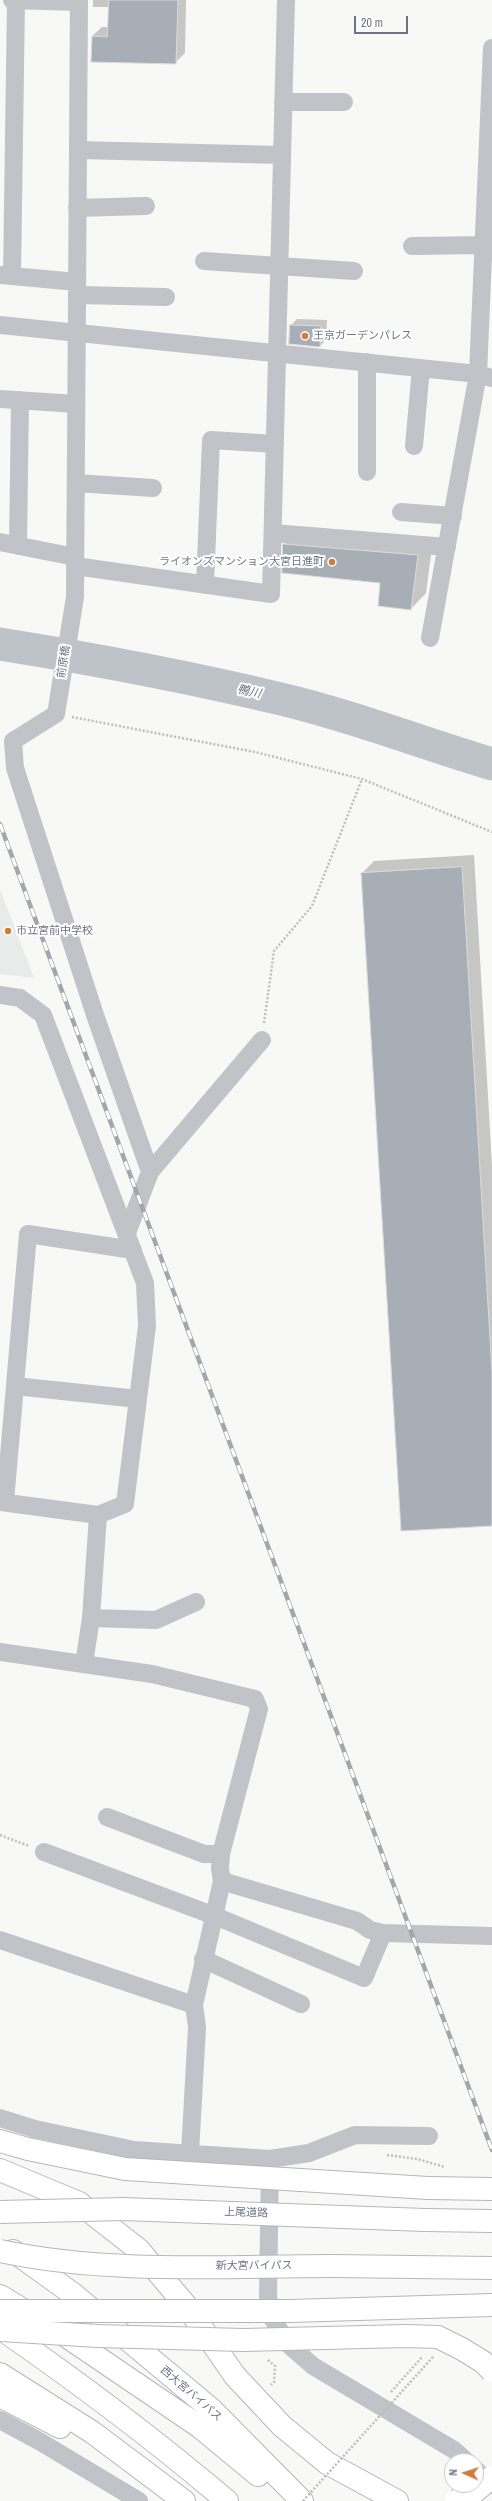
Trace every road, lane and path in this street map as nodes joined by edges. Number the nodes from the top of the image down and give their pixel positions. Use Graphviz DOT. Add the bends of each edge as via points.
graph roads {
  1 [pos="12,0"];
  2 [pos="16,0"];
  3 [pos="286,0"];
  4 [pos="79,1"];
  5 [pos="492,48"];
  6 [pos="283,102"];
  7 [pos="344,102"];
  8 [pos="78,150"];
  9 [pos="282,155"];
  10 [pos="146,206"];
  11 [pos="77,208"];
  12 [pos="484,245"];
  13 [pos="412,246"];
  14 [pos="204,261"];
  15 [pos="279,265"];
  16 [pos="354,271"];
  17 [pos="6,275"];
  18 [pos="77,289"];
  19 [pos="166,297"];
  20 [pos="0,325"];
  21 [pos="76,333"];
  22 [pos="277,353"];
  23 [pos="367,362"];
  24 [pos="420,368"];
  25 [pos="485,376"];
  26 [pos="0,399"];
  27 [pos="20,400"];
  28 [pos="76,404"];
  29 [pos="275,444"];
  30 [pos="414,446"];
  31 [pos="367,472"];
  32 [pos="76,483"];
  33 [pos="153,488"];
  34 [pos="401,512"];
  35 [pos="452,516"];
  36 [pos="273,532"];
  37 [pos="0,542"];
  38 [pos="18,546"];
  39 [pos="447,547"];
  40 [pos="75,562"];
  41 [pos="205,585"];
  42 [pos="430,638"];
  43 [pos="57,710"];
  44 [pos="362,779"];
  45 [pos="492,832"];
  46 [pos="0,995"];
  47 [pos="262,1040"];
  48 [pos="150,1172"];
  49 [pos="127,1233"];
  50 [pos="133,1250"];
  51 [pos="15,1386"];
  52 [pos="138,1399"];
  53 [pos="2,1502"];
  54 [pos="98,1515"];
  55 [pos="196,1602"];
  56 [pos="90,1618"];
  57 [pos="0,1652"];
  58 [pos="84,1664"];
  59 [pos="107,1817"];
  60 [pos="0,1835"];
  61 [pos="44,1852"];
  62 [pos="221,1854"];
  63 [pos="222,1881"];
  64 [pos="215,1916"];
  65 [pos="383,1933"];
  66 [pos="492,1936"];
  67 [pos="0,1940"];
  68 [pos="203,1959"];
  69 [pos="301,2004"];
  70 [pos="194,2005"];
  71 [pos="0,2118"];
  72 [pos="429,2136"];
  73 [pos="0,2141"];
  74 [pos="190,2153"];
  75 [pos="382,2154"];
  76 [pos="270,2159"];
  77 [pos="449,2169"];
  78 [pos="0,2170"];
  79 [pos="492,2189"];
  80 [pos="0,2200"];
  81 [pos="122,2209"];
  82 [pos="0,2212"];
  83 [pos="492,2221"];
  84 [pos="0,2242"];
  85 [pos="0,2251"];
  86 [pos="492,2268"];
  87 [pos="0,2296"];
  88 [pos="492,2305"];
  89 [pos="0,2311"];
  90 [pos="0,2329"];
  91 [pos="436,2353"];
  92 [pos="424,2354"];
  93 [pos="492,2371"];
  94 [pos="0,2374"];
  95 [pos="390,2392"];
  96 [pos="0,2396"];
  97 [pos="0,2420"];
  98 [pos="457,2453"];
  99 [pos="492,2477"];
  100 [pos="484,2478"];
  101 [pos="492,2485"];
  102 [pos="176,2495"];
  103 [pos="139,2501"];
  104 [pos="227,2501"];
  105 [pos="290,2501"];
  106 [pos="302,2501"];
  107 [pos="397,2501"];
  108 [pos="456,2501"];
  1 -- 2 [label="street"];
  2 -- 4 [label="street"];
  2 -- 17 [label="street"];
  3 -- 6 [label="street"];
  4 -- 8 [label="street, 前原橋"];
  5 -- 12 [label="street"];
  6 -- 7 [label="street"];
  6 -- 9 [label="street"];
  8 -- 9 [label="street"];
  8 -- 11 [label="street, 前原橋"];
  9 -- 15 [label="street"];
  10 -- 11 [label="street"];
  11 -- 18 [label="street, 前原橋"];
  12 -- 13 [label="street"];
  12 -- 25 [label="street"];
  14 -- 15 [label="street"];
  15 -- 16 [label="street"];
  15 -- 22 [label="street"];
  17 -- 18 [label="street"];
  18 -- 19 [label="street"];
  18 -- 21 [label="street, 前原橋"];
  20 -- 21 [label="street"];
  21 -- 22 [label="street"];
  21 -- 28 [label="street, 前原橋"];
  22 -- 23 [label="street"];
  22 -- 29 [label="street"];
  23 -- 24 [label="street"];
  23 -- 31 [label="street"];
  24 -- 25 [label="street"];
  24 -- 30 [label="street"];
  25 -- 35 [label="street"];
  26 -- 27 [label="street"];
  27 -- 28 [label="street"];
  27 -- 38 [label="street"];
  28 -- 32 [label="street, 前原橋"];
  29 -- 36 [label="street"];
  29 -- 41 [label="street" via="211,440"];
  32 -- 33 [label="street"];
  32 -- 40 [label="street, 前原橋"];
  34 -- 35 [label="street"];
  35 -- 39 [label="street"];
  36 -- 39 [label="street"];
  36 -- 41 [label="street" via="271,594"];
  37 -- 38 [label="street"];
  38 -- 40 [label="street"];
  39 -- 42 [label="street"];
  40 -- 41 [label="street"];
  40 -- 43 [label="street, 前原橋" via="75,597"];
  43 -- 44 [label="path" via="255,752"];
  43 -- 48 [label="street" via="13,741 16,768 95,1015"];
  44 -- 45 [label="path"];
  44 -- 47 [label="path" via="312,906 274,951"];
  46 -- 49 [label="street" via="20,998 43,1015"];
  47 -- 48 [label="street"];
  48 -- 49 [label="street"];
  49 -- 50 [label="street"];
  50 -- 51 [label="street" via="28,1234"];
  50 -- 52 [label="street" via="144,1283 147,1326"];
  51 -- 52 [label="street"];
  51 -- 53 [label="street"];
  52 -- 54 [label="street" via="124,1504"];
  53 -- 54 [label="street"];
  54 -- 56 [label="street"];
  55 -- 56 [label="street" via="156,1620"];
  56 -- 58 [label="street"];
  57 -- 58 [label="street"];
  58 -- 62 [label="street" via="152,1674 255,1698 259,1708"];
  59 -- 62 [label="street" via="204,1854"];
  60 -- 61 [label="path"];
  61 -- 64 [label="street"];
  62 -- 63 [label="street"];
  63 -- 64 [label="street"];
  63 -- 65 [label="street" via="357,1921 370,1930"];
  64 -- 65 [label="street" via="364,1978"];
  64 -- 68 [label="street"];
  65 -- 66 [label="street"];
  67 -- 70 [label="street"];
  68 -- 69 [label="street"];
  68 -- 70 [label="street"];
  70 -- 74 [label="street" via="197,2027"];
  71 -- 74 [label="street" via="34,2129 134,2150"];
  72 -- 76 [label="street" via="355,2136 309,2153"];
  73 -- 79 [label="highway, bridge" via="125,2170 428,2188"];
  74 -- 76 [label="street"];
  75 -- 77 [label="path" via="417,2158"];
  76 -- 98 [label="street" via="268,2297 272,2318 289,2345 313,2366"];
  78 -- 107 [label="highway" via="79,2203 139,2250 188,2308 236,2376 282,2426 327,2463"];
  80 -- 81 [label="highway, bridge" via="85,2200"];
  81 -- 82 [label="highway, 上尾道路, bridge"];
  81 -- 83 [label="highway, 上尾道路, bridge"];
  84 -- 106 [label="highway, 西大宮バイパス" via="73,2294 210,2409"];
  85 -- 86 [label="highway, 新大宮バイパス, bridge" via="120,2266"];
  87 -- 105 [label="highway" via="66,2336 200,2427"];
  88 -- 89 [label="highway, bridge" via="291,2311"];
  90 -- 93 [label="highway, bridge" via="98,2336 243,2340 438,2337 483,2362"];
  90 -- 104 [label="highway" via="63,2372 166,2449"];
  91 -- 106 [label="path, bridge"];
  92 -- 95 [label="path"];
  94 -- 102 [label="highway" via="92,2432"];
  96 -- 102 [label="highway" via="72,2433"];
  97 -- 103 [label="street"];
  99 -- 108 [label="highway, bridge" via="473,2493"];
  100 -- 101 [label="street"];
}
